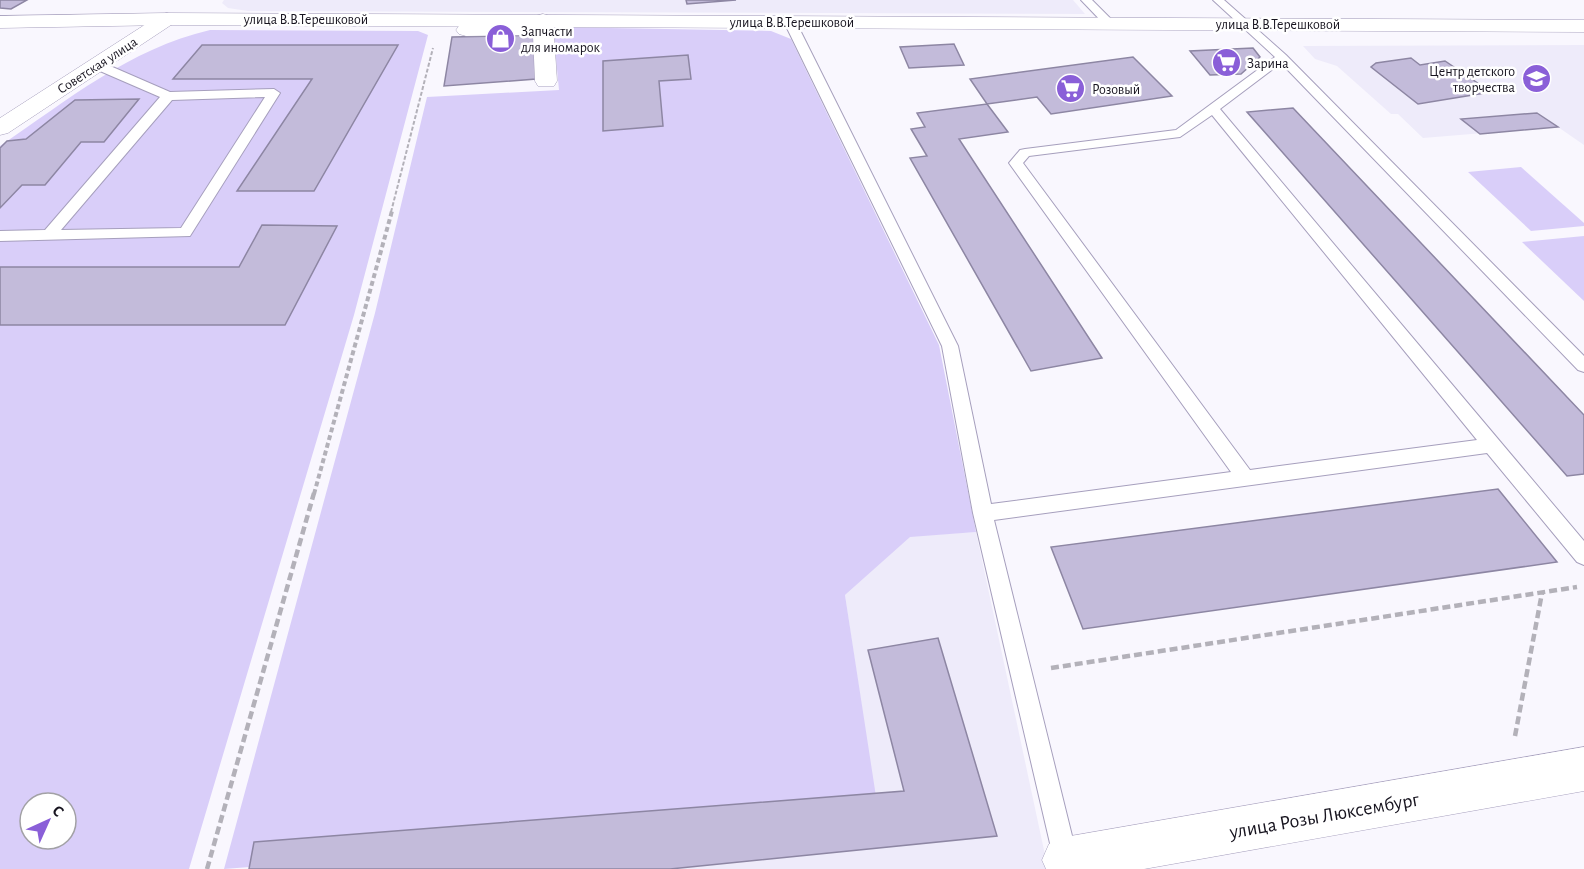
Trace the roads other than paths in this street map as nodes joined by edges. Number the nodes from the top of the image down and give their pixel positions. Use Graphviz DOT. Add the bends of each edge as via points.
graph roads {
  1 [pos="194,0"];
  2 [pos="1086,0"];
  3 [pos="1218,0"];
  4 [pos="167,19"];
  5 [pos="0,22"];
  6 [pos="790,22"];
  7 [pos="1109,23"];
  8 [pos="1246,24"];
  9 [pos="543,25"];
  10 [pos="1584,26"];
  11 [pos="466,30"];
  12 [pos="1282,57"];
  13 [pos="97,65"];
  14 [pos="546,81"];
  15 [pos="168,96"];
  16 [pos="1212,108"];
  17 [pos="0,128"];
  18 [pos="49,235"];
  19 [pos="0,236"];
  20 [pos="1584,366"];
  21 [pos="1492,445"];
  22 [pos="1245,477"];
  23 [pos="983,513"];
  24 [pos="1584,556"];
  25 [pos="1584,770"];
  26 [pos="1065,860"];
  1 -- 4 [label="street, Советская улица"];
  2 -- 7 [label="lane"];
  3 -- 8 [label="lane"];
  4 -- 5 [label="street, улица В.В.Терешковой"];
  4 -- 9 [label="street, улица В.В.Терешковой" via="440,19"];
  4 -- 13 [label="street, Советская улица"];
  6 -- 7 [label="street, улица В.В.Терешковой"];
  6 -- 9 [label="street, улица В.В.Терешковой"];
  6 -- 23 [label="lane" via="950,346"];
  7 -- 8 [label="street, улица В.В.Терешковой"];
  8 -- 10 [label="street, улица В.В.Терешковой"];
  8 -- 12 [label="lane"];
  9 -- 11 [label="street"];
  9 -- 14 [label="street"];
  12 -- 16 [label="lane"];
  12 -- 20 [label="lane"];
  13 -- 15 [label="lane"];
  13 -- 17 [label="street, Советская улица"];
  15 -- 18 [label="lane"];
  15 -- 18 [label="lane" via="274,93 185,233"];
  16 -- 21 [label="lane"];
  16 -- 22 [label="lane" via="1180,133 1025,153 1016,163"];
  18 -- 19 [label="lane"];
  21 -- 22 [label="lane"];
  21 -- 24 [label="lane"];
  22 -- 23 [label="lane"];
  23 -- 26 [label="lane"];
  25 -- 26 [label="street, улица Розы Люксембург"];
}
